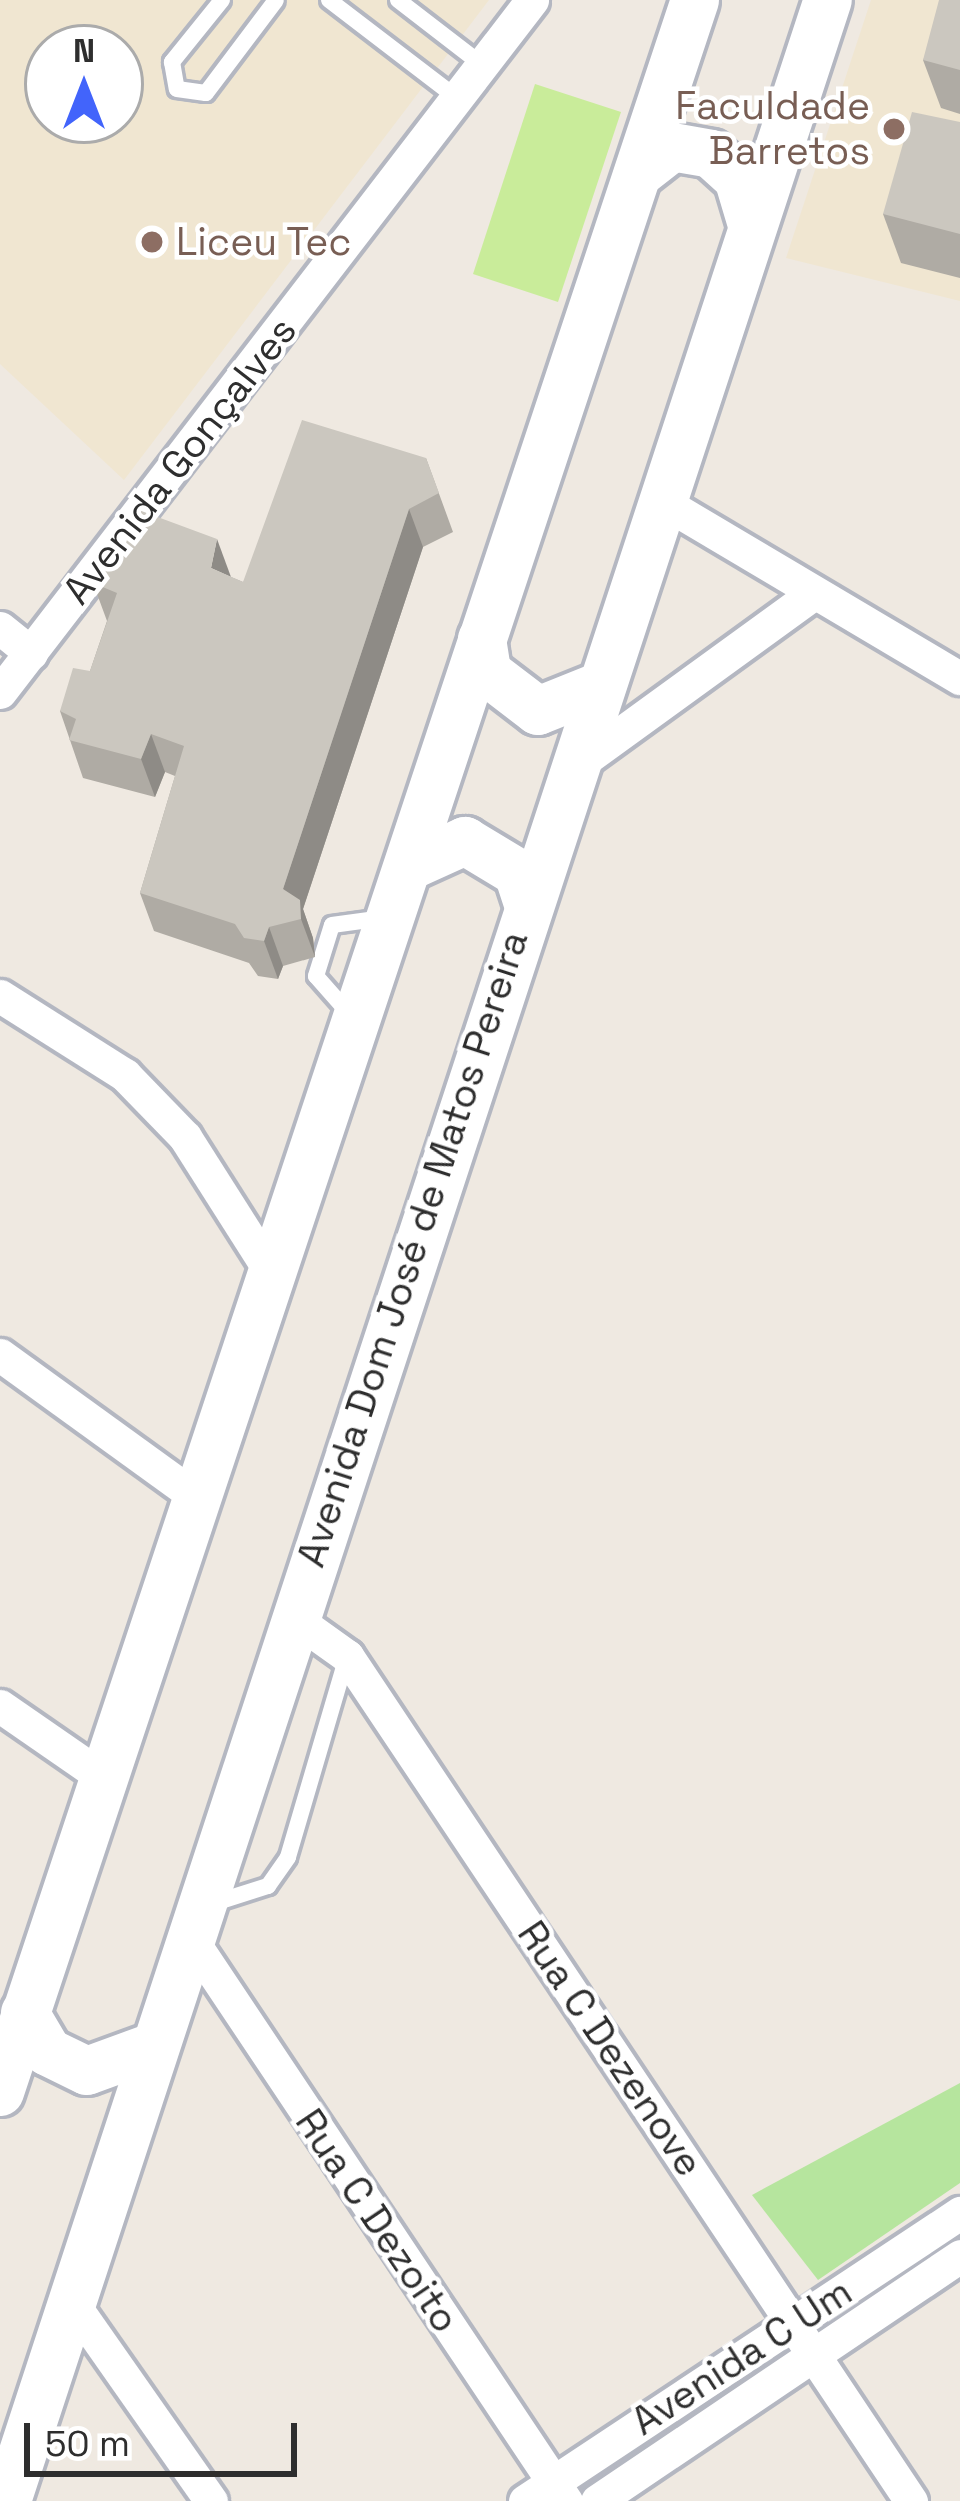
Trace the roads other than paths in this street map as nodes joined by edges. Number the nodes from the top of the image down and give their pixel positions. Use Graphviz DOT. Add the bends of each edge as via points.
graph roads {
  1 [pos="221,0"];
  2 [pos="276,0"];
  3 [pos="329,0"];
  4 [pos="398,0"];
  5 [pos="532,0"];
  6 [pos="695,0"];
  7 [pos="828,0"];
  8 [pos="481,64"];
  9 [pos="457,98"];
  10 [pos="643,170"];
  11 [pos="752,225"];
  12 [pos="658,499"];
  13 [pos="810,596"];
  14 [pos="0,628"];
  15 [pos="482,639"];
  16 [pos="31,653"];
  17 [pos="960,678"];
  18 [pos="598,687"];
  19 [pos="0,692"];
  20 [pos="571,770"];
  21 [pos="407,867"];
  22 [pos="528,904"];
  23 [pos="0,996"];
  24 [pos="274,1277"];
  25 [pos="0,1355"];
  26 [pos="202,1501"];
  27 [pos="291,1616"];
  28 [pos="347,1656"];
  29 [pos="0,1706"];
  30 [pos="101,1776"];
  31 [pos="196,1923"];
  32 [pos="25,2013"];
  33 [pos="150,2048"];
  34 [pos="2,2079"];
  35 [pos="960,2213"];
  36 [pos="960,2256"];
  37 [pos="70,2301"];
  38 [pos="803,2338"];
  39 [pos="560,2492"];
  40 [pos="7,2501"];
  41 [pos="212,2501"];
  42 [pos="525,2501"];
  43 [pos="597,2501"];
  44 [pos="911,2501"];
  1 -- 2 [label="lane" via="172,62 177,89 206,93"];
  3 -- 9 [label="lane"];
  4 -- 8 [label="lane"];
  5 -- 8 [label="street, Avenida Gonçalves"];
  6 -- 10 [label="main road"];
  7 -- 11 [label="main road, Avenida Dom José de Matos Pereira"];
  8 -- 9 [label="street, Avenida Gonçalves"];
  9 -- 16 [label="street, Avenida Gonçalves"];
  10 -- 11 [label="main road" via="672,147 711,154 738,178"];
  10 -- 15 [label="main road"];
  11 -- 12 [label="main road, Avenida Dom José de Matos Pereira"];
  12 -- 13 [label="street"];
  12 -- 18 [label="main road, Avenida Dom José de Matos Pereira"];
  13 -- 17 [label="street"];
  13 -- 20 [label="street"];
  14 -- 16 [label="street"];
  15 -- 18 [label="main road" via="507,698 538,711"];
  15 -- 21 [label="main road"];
  16 -- 19 [label="street, Avenida Gonçalves"];
  18 -- 20 [label="main road, Avenida Dom José de Matos Pereira"];
  20 -- 22 [label="main road, Avenida Dom José de Matos Pereira"];
  21 -- 22 [label="main road" via="464,841 507,862"];
  21 -- 24 [label="main road"];
  22 -- 27 [label="main road, Avenida Dom José de Matos Pereira"];
  23 -- 24 [label="street" via="125,1075 184,1137"];
  24 -- 26 [label="main road"];
  25 -- 26 [label="street"];
  26 -- 30 [label="main road"];
  27 -- 28 [label="street, Rua C Dezenove"];
  27 -- 31 [label="main road, Avenida Dom José de Matos Pereira"];
  28 -- 31 [label="lane" via="288,1856 249,1897"];
  28 -- 38 [label="street, Rua C Dezenove"];
  29 -- 30 [label="street"];
  30 -- 32 [label="main road"];
  31 -- 33 [label="main road, Avenida Dom José de Matos Pereira"];
  31 -- 39 [label="street, Rua C Dezoito"];
  32 -- 33 [label="main road" via="48,2052 86,2071"];
  32 -- 34 [label="main road"];
  33 -- 37 [label="main road, Avenida Dom José de Matos Pereira"];
  35 -- 38 [label="street, Avenida C Um"];
  36 -- 38 [label="street, Avenida C Um"];
  37 -- 40 [label="main road, Avenida Dom José de Matos Pereira"];
  37 -- 41 [label="street"];
  38 -- 39 [label="street, Avenida C Um"];
  38 -- 43 [label="street, Avenida C Um"];
  38 -- 44 [label="street, Rua C Dezenove"];
  39 -- 42 [label="street, Avenida C Um"];
}
